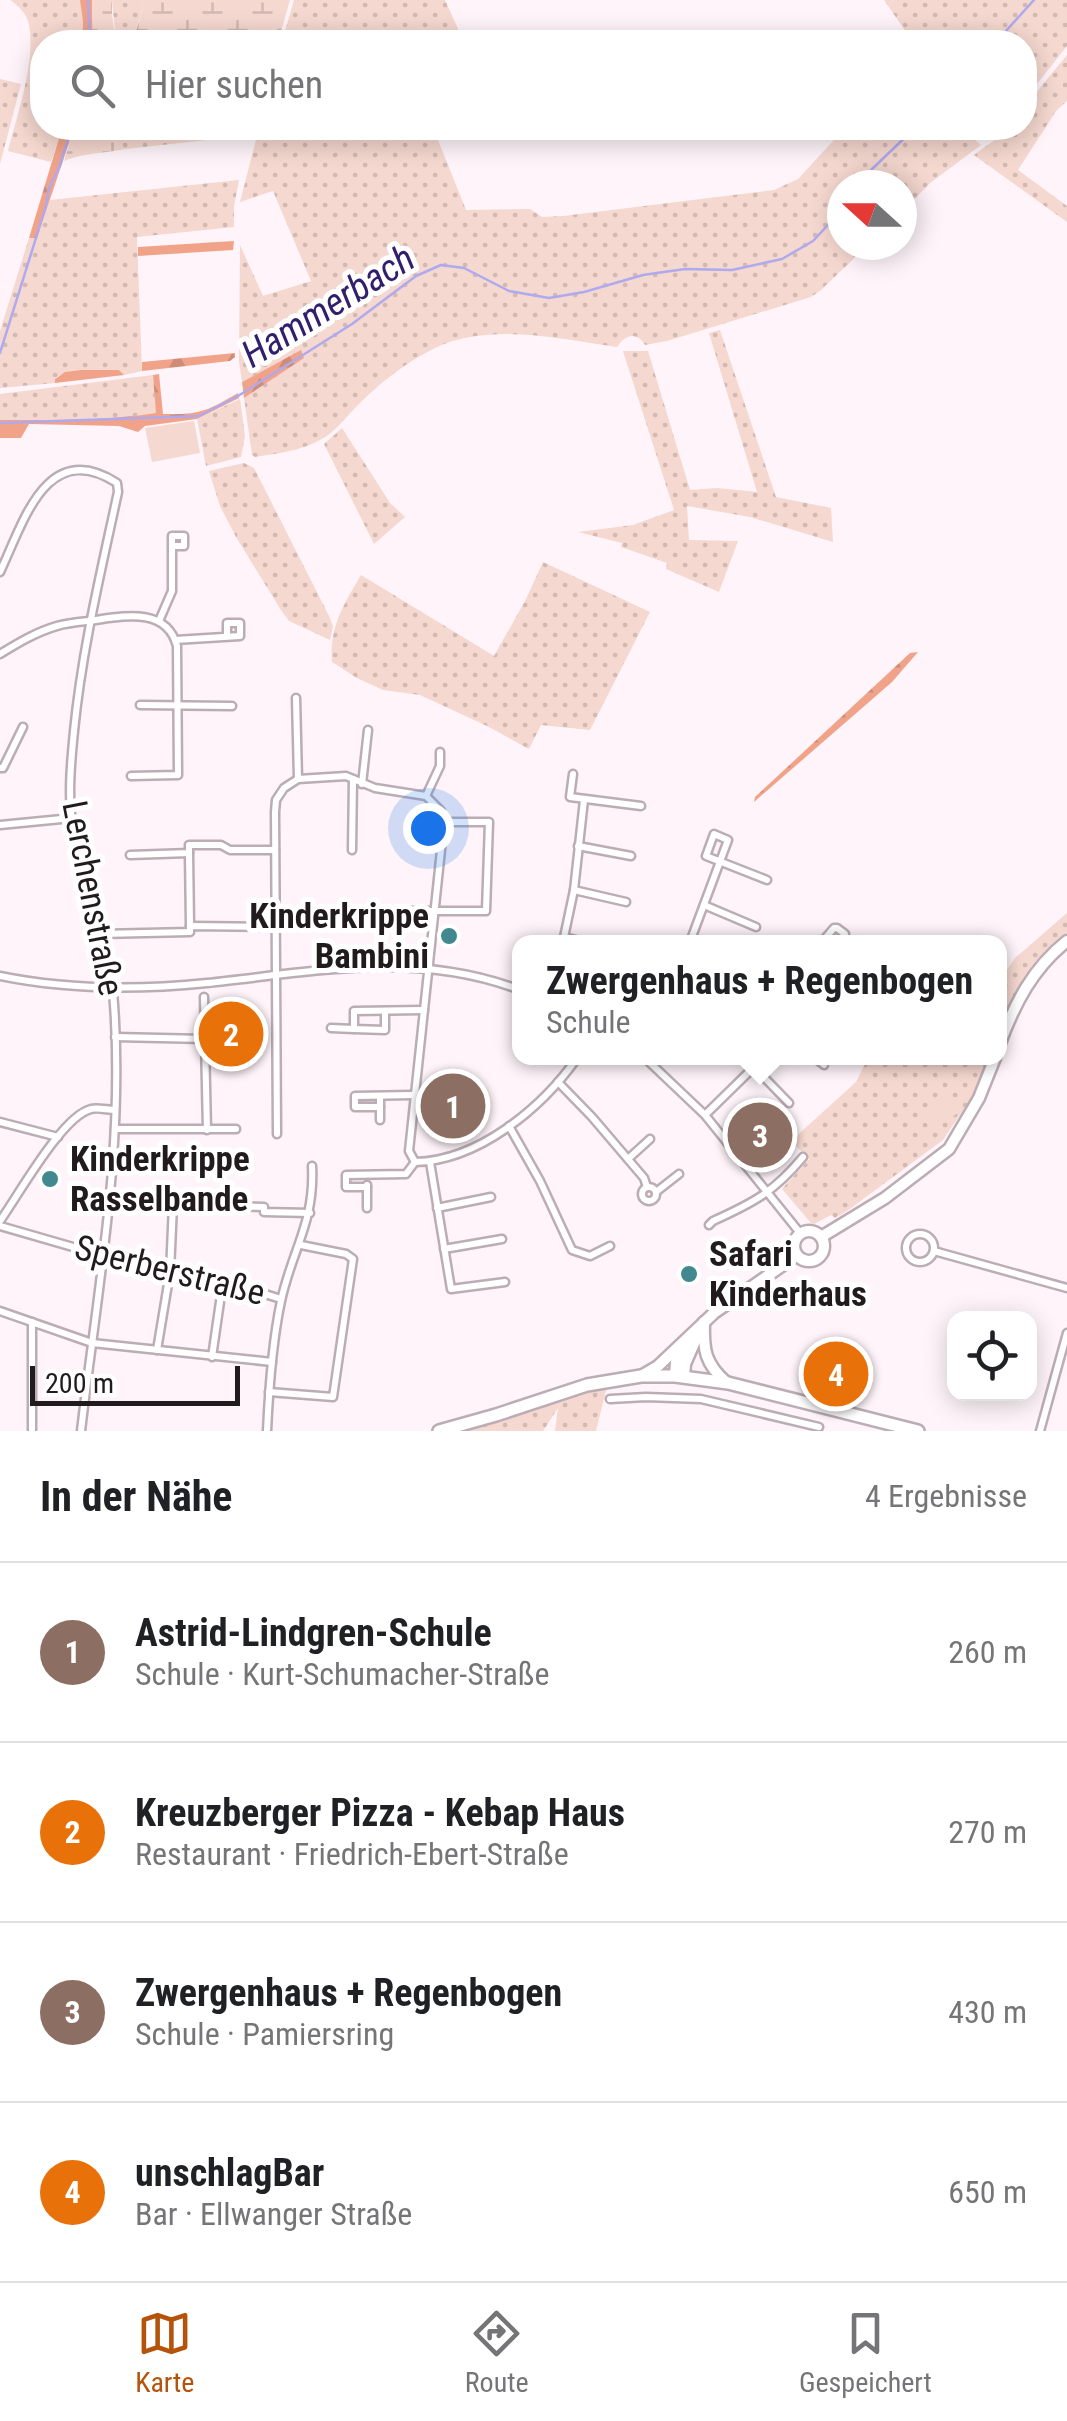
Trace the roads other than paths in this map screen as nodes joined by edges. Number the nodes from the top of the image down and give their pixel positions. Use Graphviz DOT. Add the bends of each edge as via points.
graph roads {
  1 [pos="172,546"];
  2 [pos="0,572"];
  3 [pos="90,621"];
  4 [pos="159,621"];
  5 [pos="227,636"];
  6 [pos="175,640"];
  7 [pos="0,654"];
  8 [pos="296,698"];
  9 [pos="140,705"];
  10 [pos="177,705"];
  11 [pos="232,706"];
  12 [pos="22,726"];
  13 [pos="368,730"];
  14 [pos="440,752"];
  15 [pos="0,768"];
  16 [pos="573,774"];
  17 [pos="131,776"];
  18 [pos="298,778"];
  19 [pos="353,779"];
  20 [pos="362,784"];
  21 [pos="426,796"];
  22 [pos="584,800"];
  23 [pos="640,806"];
  24 [pos="72,818"];
  25 [pos="444,822"];
  26 [pos="0,826"];
  27 [pos="578,846"];
  28 [pos="274,850"];
  29 [pos="352,850"];
  30 [pos="189,854"];
  31 [pos="130,855"];
  32 [pos="632,856"];
  33 [pos="767,880"];
  34 [pos="574,890"];
  35 [pos="626,902"];
  36 [pos="704,905"];
  37 [pos="434,910"];
  38 [pos="276,923"];
  39 [pos="190,926"];
  40 [pos="756,927"];
  41 [pos="100,934"];
  42 [pos="565,935"];
  43 [pos="693,935"];
  44 [pos="1067,941"];
  45 [pos="428,969"];
  46 [pos="276,974"];
  47 [pos="0,976"];
  48 [pos="512,987"];
  49 [pos="113,988"];
  50 [pos="204,997"];
  51 [pos="385,1010"];
  52 [pos="424,1010"];
  53 [pos="1007,1027"];
  54 [pos="331,1028"];
  55 [pos="354,1029"];
  56 [pos="115,1037"];
  57 [pos="205,1039"];
  58 [pos="571,1065"];
  59 [pos="652,1065"];
  60 [pos="992,1065"];
  61 [pos="754,1066"];
  62 [pos="558,1082"];
  63 [pos="414,1095"];
  64 [pos="380,1096"];
  65 [pos="790,1103"];
  66 [pos="380,1107"];
  67 [pos="115,1110"];
  68 [pos="705,1115"];
  69 [pos="380,1120"];
  70 [pos="0,1122"];
  71 [pos="509,1126"];
  72 [pos="115,1129"];
  73 [pos="207,1130"];
  74 [pos="236,1130"];
  75 [pos="277,1134"];
  76 [pos="58,1137"];
  77 [pos="650,1138"];
  78 [pos="803,1157"];
  79 [pos="628,1159"];
  80 [pos="414,1162"];
  81 [pos="430,1162"];
  82 [pos="312,1166"];
  83 [pos="368,1174"];
  84 [pos="679,1174"];
  85 [pos="367,1187"];
  86 [pos="647,1187"];
  87 [pos="656,1192"];
  88 [pos="768,1193"];
  89 [pos="491,1197"];
  90 [pos="367,1208"];
  91 [pos="438,1208"];
  92 [pos="310,1213"];
  93 [pos="0,1223"];
  94 [pos="708,1225"];
  95 [pos="800,1233"];
  96 [pos="822,1237"];
  97 [pos="502,1240"];
  98 [pos="300,1244"];
  99 [pos="610,1246"];
  100 [pos="444,1249"];
  101 [pos="934,1251"];
  102 [pos="104,1256"];
  103 [pos="796,1256"];
  104 [pos="170,1272"];
  105 [pos="223,1281"];
  106 [pos="505,1282"];
  107 [pos="1067,1288"];
  108 [pos="281,1299"];
  109 [pos="0,1312"];
  110 [pos="32,1322"];
  111 [pos="704,1322"];
  112 [pos="1067,1333"];
  113 [pos="690,1334"];
  114 [pos="92,1343"];
  115 [pos="157,1350"];
  116 [pos="212,1356"];
  117 [pos="272,1362"];
  118 [pos="642,1376"];
  119 [pos="679,1376"];
  120 [pos="728,1383"];
  121 [pos="269,1392"];
  122 [pos="610,1399"];
  123 [pos="674,1399"];
  124 [pos="818,1427"];
  125 [pos="32,1431"];
  126 [pos="82,1431"];
  127 [pos="267,1431"];
  128 [pos="439,1431"];
  129 [pos="918,1431"];
  130 [pos="1040,1431"];
  1 -- 4 [label="street" via="172,591"];
  2 -- 3 [label="street, Lerchenstraße" via="47,483 79,470 114,480 118,487"];
  3 -- 4 [label="street"];
  3 -- 7 [label="street" via="55,627"];
  3 -- 24 [label="street, Lerchenstraße" via="71,759"];
  4 -- 6 [label="street"];
  5 -- 6 [label="street"];
  6 -- 10 [label="street"];
  8 -- 18 [label="street"];
  9 -- 10 [label="street"];
  10 -- 11 [label="street"];
  10 -- 17 [label="street" via="178,775"];
  12 -- 15 [label="street"];
  13 -- 20 [label="street"];
  14 -- 21 [label="street"];
  16 -- 22 [label="street" via="570,798"];
  18 -- 19 [label="street"];
  18 -- 28 [label="street" via="276,800"];
  19 -- 20 [label="street"];
  19 -- 29 [label="street"];
  20 -- 21 [label="street"];
  21 -- 25 [label="street" via="442,810"];
  22 -- 23 [label="street"];
  22 -- 27 [label="street"];
  24 -- 26 [label="street"];
  24 -- 41 [label="street, Lerchenstraße"];
  25 -- 37 [label="street"];
  25 -- 37 [label="street" via="490,822 486,910"];
  27 -- 32 [label="street"];
  27 -- 34 [label="street"];
  28 -- 30 [label="street" via="189,845"];
  28 -- 38 [label="street"];
  30 -- 31 [label="street"];
  30 -- 39 [label="street"];
  33 -- 36 [label="street" via="714,858"];
  34 -- 35 [label="street"];
  34 -- 42 [label="street"];
  36 -- 40 [label="street"];
  36 -- 43 [label="street"];
  37 -- 38 [label="street"];
  37 -- 45 [label="street"];
  38 -- 39 [label="street"];
  38 -- 46 [label="street"];
  39 -- 41 [label="street" via="190,932"];
  41 -- 49 [label="street, Lerchenstraße"];
  44 -- 53 [label="main road" via="1024,988"];
  45 -- 46 [label="street"];
  45 -- 48 [label="street"];
  45 -- 52 [label="street"];
  46 -- 49 [label="street"];
  46 -- 75 [label="street"];
  47 -- 49 [label="street"];
  49 -- 56 [label="street, Lerchenstraße"];
  50 -- 57 [label="street"];
  51 -- 52 [label="street"];
  51 -- 55 [label="street" via="354,1010"];
  51 -- 55 [label="street" via="384,1030"];
  52 -- 63 [label="street"];
  54 -- 55 [label="street"];
  56 -- 57 [label="street"];
  56 -- 67 [label="street, Lerchenstraße"];
  57 -- 73 [label="street"];
  58 -- 62 [label="street"];
  59 -- 68 [label="street"];
  60 -- 96 [label="main road" via="948,1150"];
  61 -- 65 [label="street"];
  61 -- 68 [label="street"];
  62 -- 71 [label="street"];
  62 -- 79 [label="street"];
  63 -- 64 [label="street"];
  63 -- 80 [label="street"];
  64 -- 66 [label="street"];
  64 -- 66 [label="street" via="355,1096 355,1107"];
  66 -- 69 [label="street"];
  67 -- 72 [label="street, Lerchenstraße"];
  67 -- 76 [label="street" via="90,1109"];
  68 -- 88 [label="street"];
  70 -- 76 [label="street"];
  71 -- 81 [label="street"];
  71 -- 99 [label="street" via="572,1250 590,1256"];
  72 -- 73 [label="street"];
  72 -- 102 [label="street, Lerchenstraße"];
  73 -- 74 [label="street"];
  76 -- 93 [label="street"];
  77 -- 79 [label="street"];
  78 -- 88 [label="street"];
  79 -- 86 [label="street"];
  80 -- 81 [label="street"];
  80 -- 83 [label="street" via="406,1174"];
  81 -- 91 [label="street"];
  82 -- 92 [label="street"];
  83 -- 85 [label="street"];
  83 -- 85 [label="street" via="346,1175 346,1187"];
  84 -- 87 [label="street"];
  85 -- 90 [label="street"];
  86 -- 87 [label="street"];
  86 -- 87 [label="street" via="645,1200"];
  88 -- 94 [label="street"];
  88 -- 95 [label="street"];
  89 -- 91 [label="street"];
  91 -- 100 [label="street"];
  92 -- 98 [label="street"];
  92 -- 104 [label="street" via="173,1204"];
  93 -- 102 [label="street, Sperberstraße"];
  95 -- 96 [label="main road"];
  95 -- 103 [label="main road"];
  96 -- 103 [label="main road" via="818,1258"];
  97 -- 100 [label="street"];
  98 -- 108 [label="street"];
  98 -- 121 [label="street" via="353,1260 333,1397"];
  100 -- 106 [label="street" via="450,1289"];
  101 -- 101 [label="street" via="924,1234 906,1244 916,1262"];
  101 -- 107 [label="street"];
  102 -- 104 [label="street, Sperberstraße"];
  102 -- 114 [label="street, Lerchenstraße"];
  103 -- 111 [label="main road"];
  104 -- 105 [label="street, Sperberstraße"];
  104 -- 115 [label="street"];
  105 -- 108 [label="street, Sperberstraße"];
  105 -- 116 [label="street"];
  108 -- 117 [label="street"];
  109 -- 110 [label="street"];
  110 -- 114 [label="street"];
  110 -- 125 [label="street"];
  111 -- 113 [label="main road"];
  111 -- 119 [label="main road"];
  111 -- 120 [label="main road" via="707,1358"];
  112 -- 130 [label="street"];
  113 -- 118 [label="main road"];
  113 -- 119 [label="main road" via="676,1362"];
  114 -- 115 [label="street"];
  114 -- 126 [label="street, Lerchenstraße"];
  115 -- 116 [label="street"];
  116 -- 117 [label="street"];
  117 -- 121 [label="street"];
  118 -- 119 [label="main road"];
  118 -- 128 [label="main road" via="588,1385"];
  119 -- 120 [label="main road"];
  119 -- 123 [label="street"];
  120 -- 129 [label="main road"];
  121 -- 127 [label="street"];
  122 -- 123 [label="street"];
  123 -- 124 [label="street" via="701,1399"];
}
